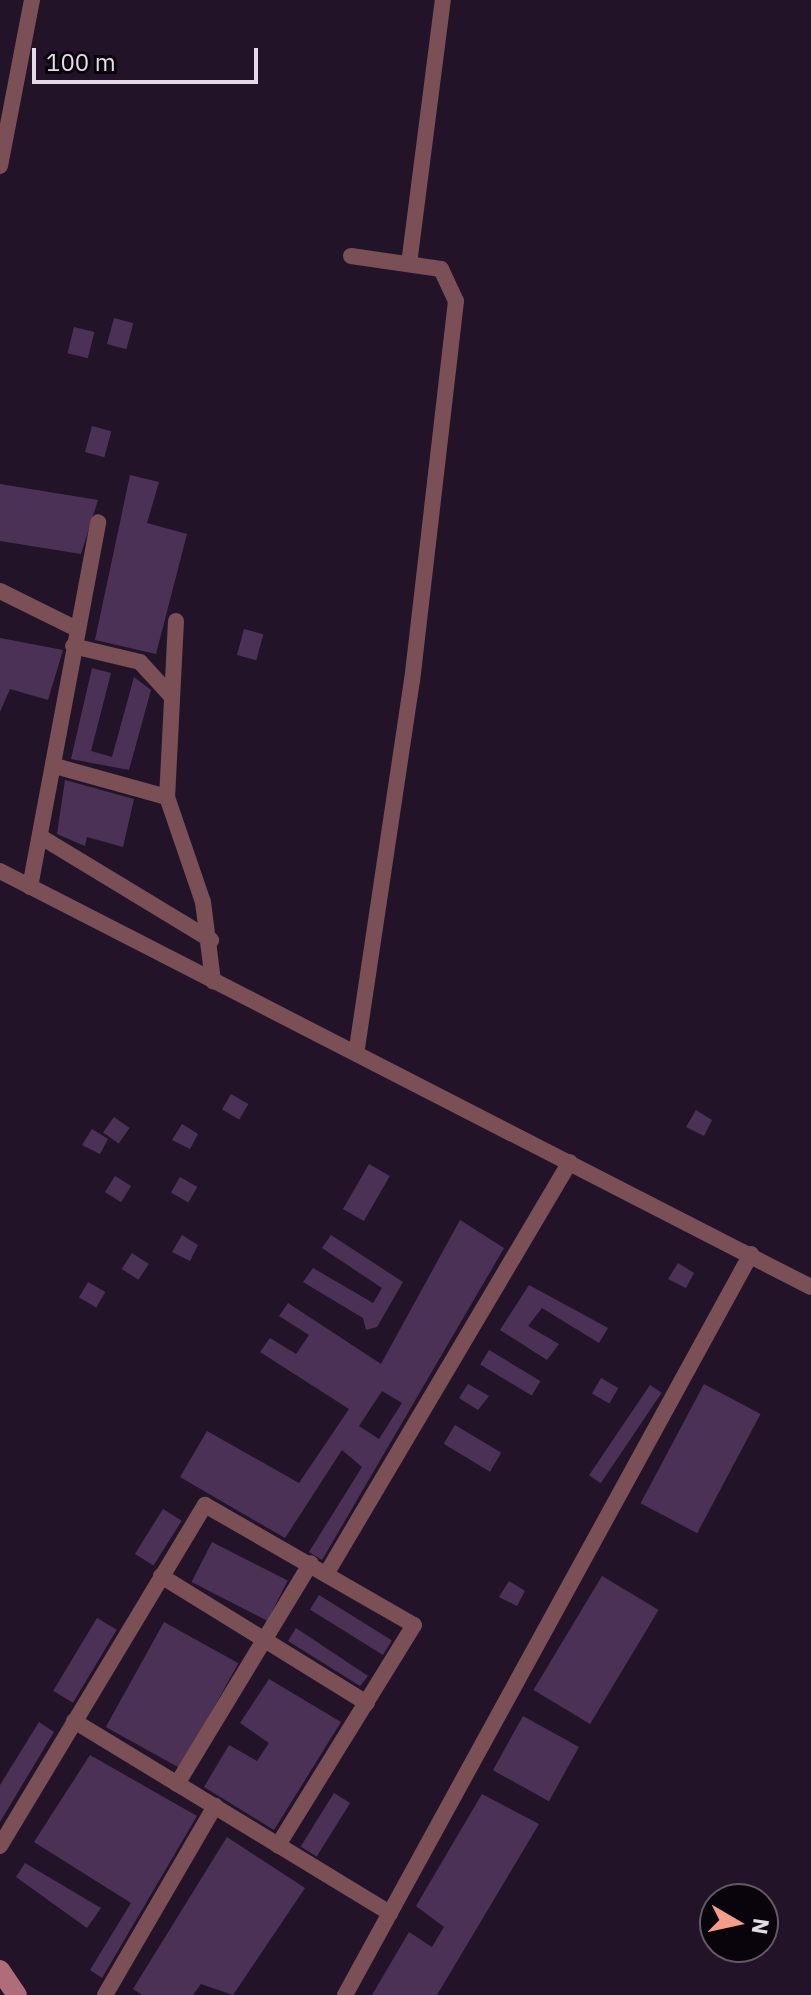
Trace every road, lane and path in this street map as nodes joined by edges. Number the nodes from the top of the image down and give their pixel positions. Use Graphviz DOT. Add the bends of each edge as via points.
graph roads {
  1 [pos="32,0"];
  2 [pos="443,0"];
  3 [pos="0,166"];
  4 [pos="351,256"];
  5 [pos="409,264"];
  6 [pos="98,522"];
  7 [pos="0,591"];
  8 [pos="176,621"];
  9 [pos="77,629"];
  10 [pos="73,646"];
  11 [pos="171,696"];
  12 [pos="55,766"];
  13 [pos="167,797"];
  14 [pos="41,837"];
  15 [pos="0,871"];
  16 [pos="30,887"];
  17 [pos="211,940"];
  18 [pos="213,981"];
  19 [pos="356,1053"];
  20 [pos="570,1162"];
  21 [pos="751,1254"];
  22 [pos="811,1287"];
  23 [pos="311,1563"];
  24 [pos="328,1571"];
  25 [pos="161,1576"];
  26 [pos="264,1640"];
  27 [pos="367,1703"];
  28 [pos="74,1721"];
  29 [pos="177,1784"];
  30 [pos="215,1806"];
  31 [pos="278,1845"];
  32 [pos="0,1846"];
  33 [pos="390,1913"];
  34 [pos="0,1970"];
  35 [pos="17,1995"];
  36 [pos="105,1995"];
  37 [pos="345,1995"];
  1 -- 3 [label="street"];
  2 -- 5 [label="street"];
  4 -- 5 [label="street"];
  5 -- 19 [label="street" via="441,269 456,301 412,680"];
  6 -- 9 [label="street"];
  7 -- 9 [label="street"];
  8 -- 11 [label="street"];
  9 -- 10 [label="street"];
  10 -- 11 [label="street" via="140,662"];
  10 -- 12 [label="street"];
  11 -- 13 [label="street"];
  12 -- 13 [label="street"];
  12 -- 14 [label="street"];
  13 -- 17 [label="street"];
  14 -- 16 [label="street"];
  14 -- 17 [label="street"];
  15 -- 16 [label="street"];
  16 -- 18 [label="street"];
  17 -- 18 [label="street"];
  18 -- 19 [label="street"];
  19 -- 20 [label="street"];
  20 -- 21 [label="street"];
  20 -- 24 [label="street"];
  21 -- 22 [label="street"];
  21 -- 33 [label="street"];
  23 -- 24 [label="street"];
  23 -- 25 [label="street" via="205,1505"];
  23 -- 26 [label="street"];
  24 -- 27 [label="street" via="414,1625"];
  25 -- 26 [label="street"];
  25 -- 28 [label="street"];
  26 -- 27 [label="street"];
  26 -- 29 [label="street"];
  27 -- 31 [label="street"];
  28 -- 29 [label="street"];
  28 -- 32 [label="street"];
  29 -- 30 [label="street"];
  30 -- 31 [label="street"];
  30 -- 36 [label="street"];
  31 -- 33 [label="street"];
  33 -- 37 [label="street"];
  34 -- 35 [label="main road"];
}
